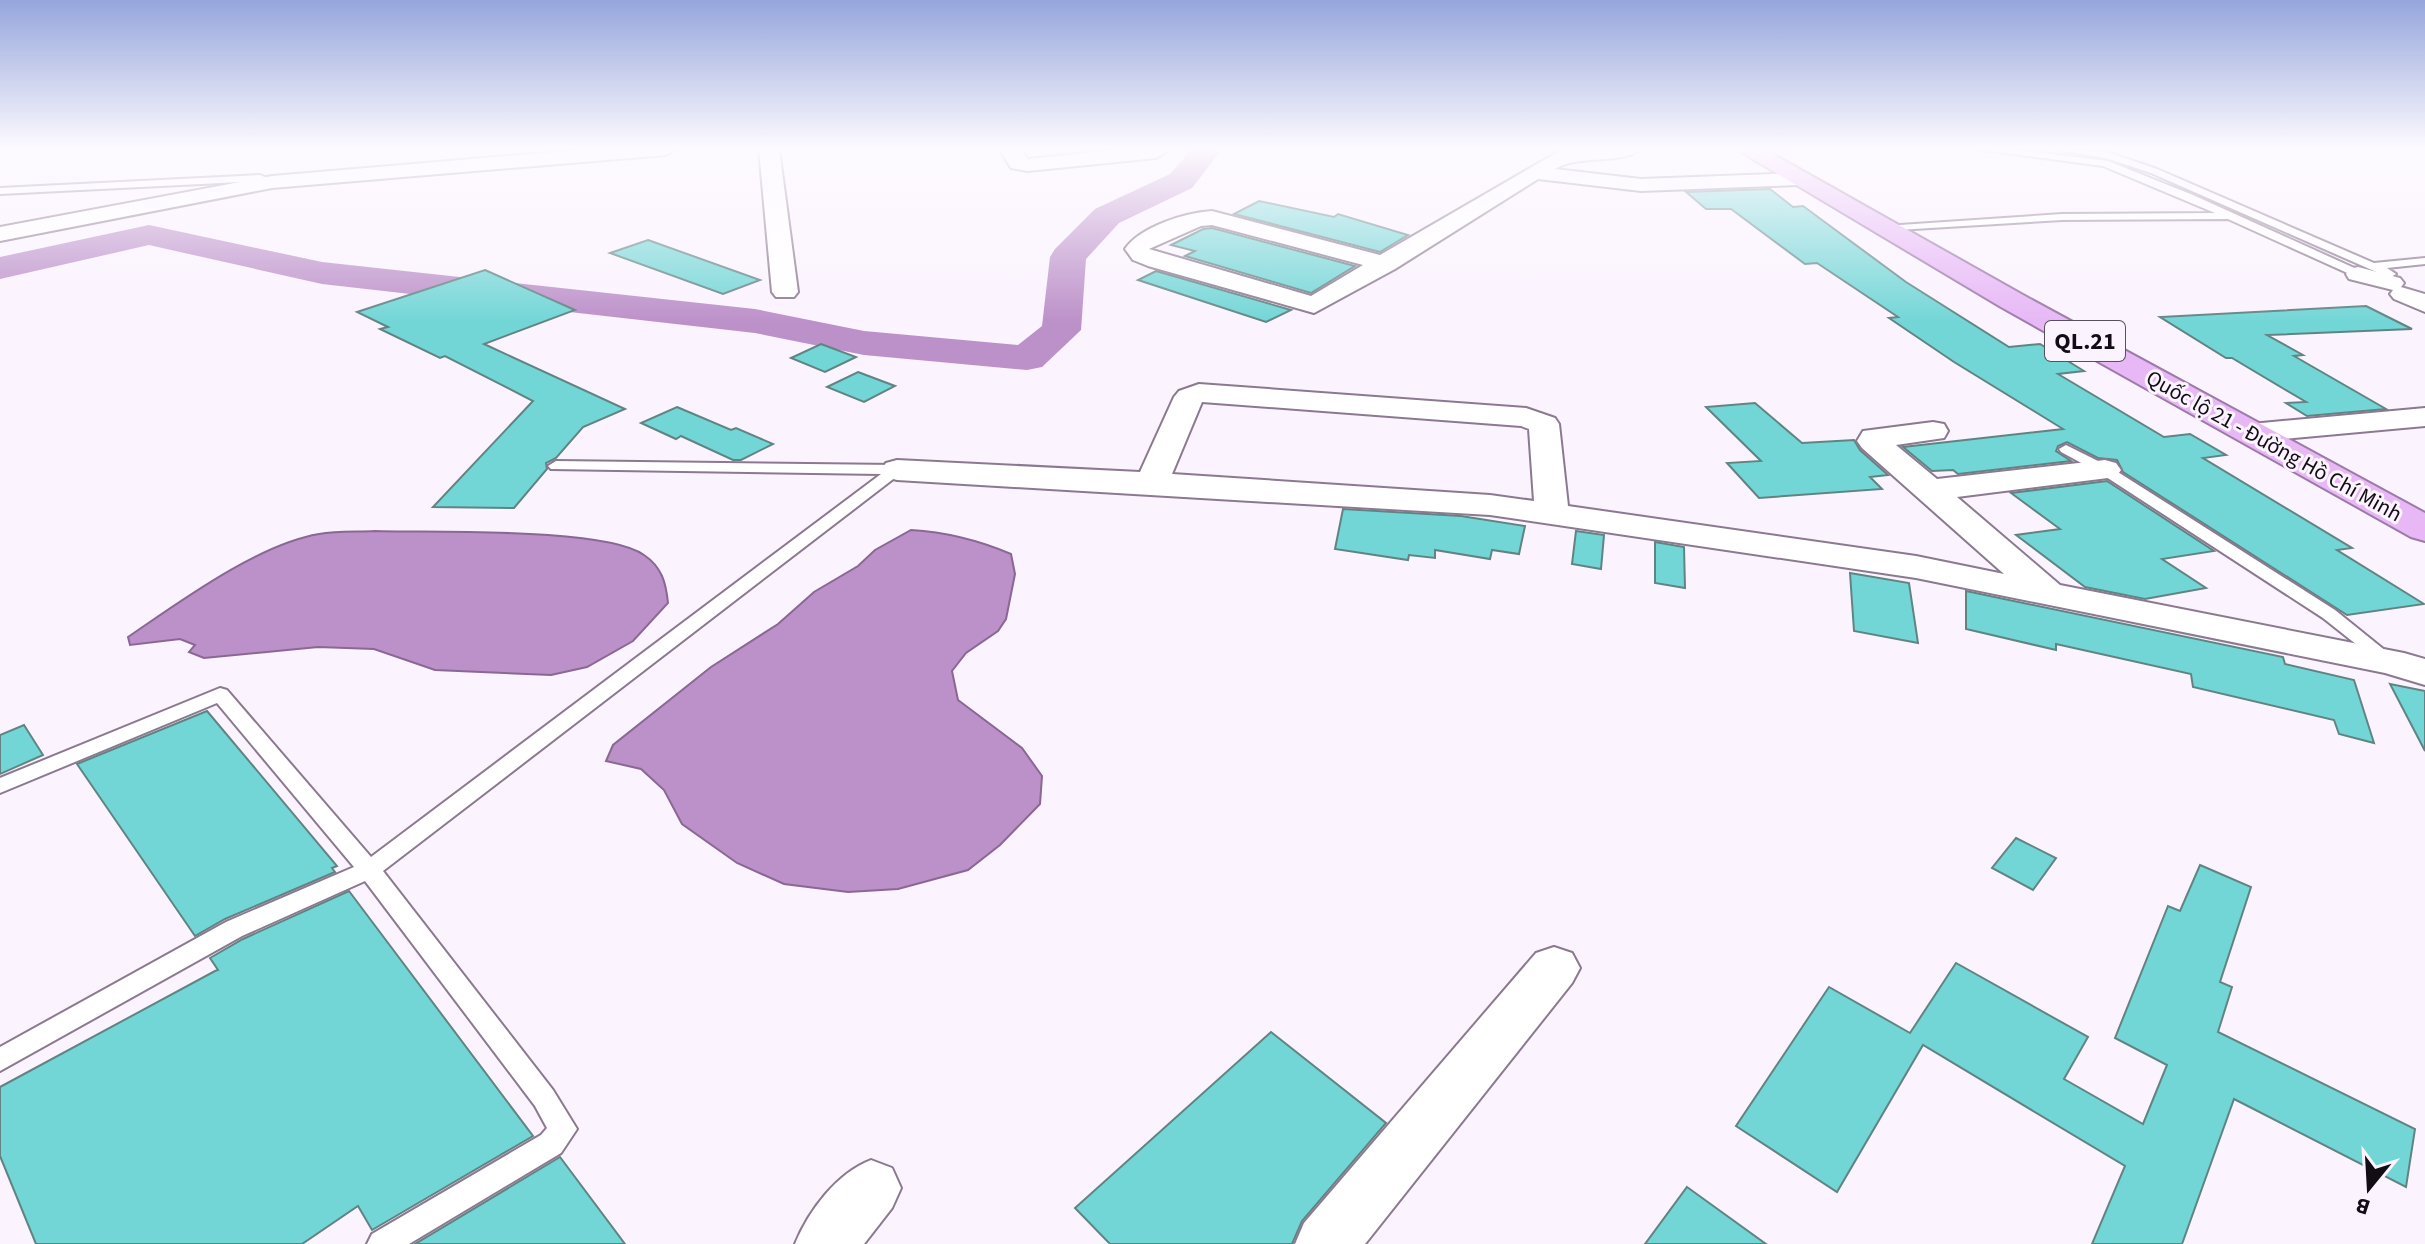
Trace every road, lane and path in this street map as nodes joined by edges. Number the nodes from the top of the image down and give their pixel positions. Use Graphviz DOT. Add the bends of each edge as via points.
graph roads {
  1 [pos="141,207"];
  2 [pos="775,207"];
  3 [pos="1479,207"];
  4 [pos="1847,207"];
  5 [pos="2211,207"];
  6 [pos="2237,207"];
  7 [pos="2230,216"];
  8 [pos="2278,225"];
  9 [pos="2257,227"];
  10 [pos="1885,229"];
  11 [pos="0,234"];
  12 [pos="2425,261"];
  13 [pos="1386,264"];
  14 [pos="2390,284"];
  15 [pos="785,292"];
  16 [pos="2425,417"];
  17 [pos="1933,431"];
  18 [pos="2251,433"];
  19 [pos="2066,449"];
  20 [pos="556,466"];
  21 [pos="897,470"];
  22 [pos="2105,470"];
  23 [pos="1152,483"];
  24 [pos="1930,490"];
  25 [pos="1552,514"];
  26 [pos="2425,529"];
  27 [pos="2047,592"];
  28 [pos="2390,662"];
  29 [pos="2425,672"];
  30 [pos="0,786"];
  31 [pos="369,870"];
  32 [pos="1554,968"];
  33 [pos="0,1060"];
  34 [pos="871,1188"];
  35 [pos="382,1244"];
  36 [pos="826,1244"];
  37 [pos="1326,1244"];
  1 -- 11 [label="street"];
  2 -- 15 [label="street"];
  3 -- 13 [label="street"];
  4 -- 10 [label="highway, Quốc lộ 21 - Đường Hồ Chí Minh / QL.21"];
  5 -- 7 [label="lane"];
  6 -- 8 [label="lane"];
  7 -- 9 [label="lane"];
  7 -- 10 [label="lane" via="2062,217"];
  8 -- 9 [label="lane"];
  8 -- 14 [label="lane"];
  9 -- 14 [label="lane"];
  10 -- 18 [label="highway, Quốc lộ 21 - Đường Hồ Chí Minh / QL.21"];
  12 -- 14 [label="lane"];
  13 -- 13 [label="street" via="1314,305 1157,261 1137,249 1142,242 1197,219 1212,218"];
  16 -- 18 [label="street"];
  17 -- 24 [label="street" via="1873,441"];
  18 -- 26 [label="highway, Quốc lộ 21 - Đường Hồ Chí Minh / QL.21"];
  19 -- 22 [label="lane"];
  20 -- 21 [label="lane"];
  21 -- 23 [label="street"];
  21 -- 31 [label="lane"];
  22 -- 24 [label="street"];
  22 -- 28 [label="lane" via="2329,614"];
  23 -- 25 [label="street" via="1490,505"];
  23 -- 25 [label="street" via="1189,397 1199,393 1526,417 1544,424"];
  24 -- 27 [label="street"];
  25 -- 27 [label="street" via="1916,567"];
  27 -- 28 [label="street"];
  28 -- 29 [label="street"];
  30 -- 31 [label="lane" via="220,694"];
  31 -- 33 [label="lane" via="234,929"];
  31 -- 35 [label="lane" via="563,1129 551,1144"];
  32 -- 37 [label="street"];
  34 -- 36 [label="street"];
}
